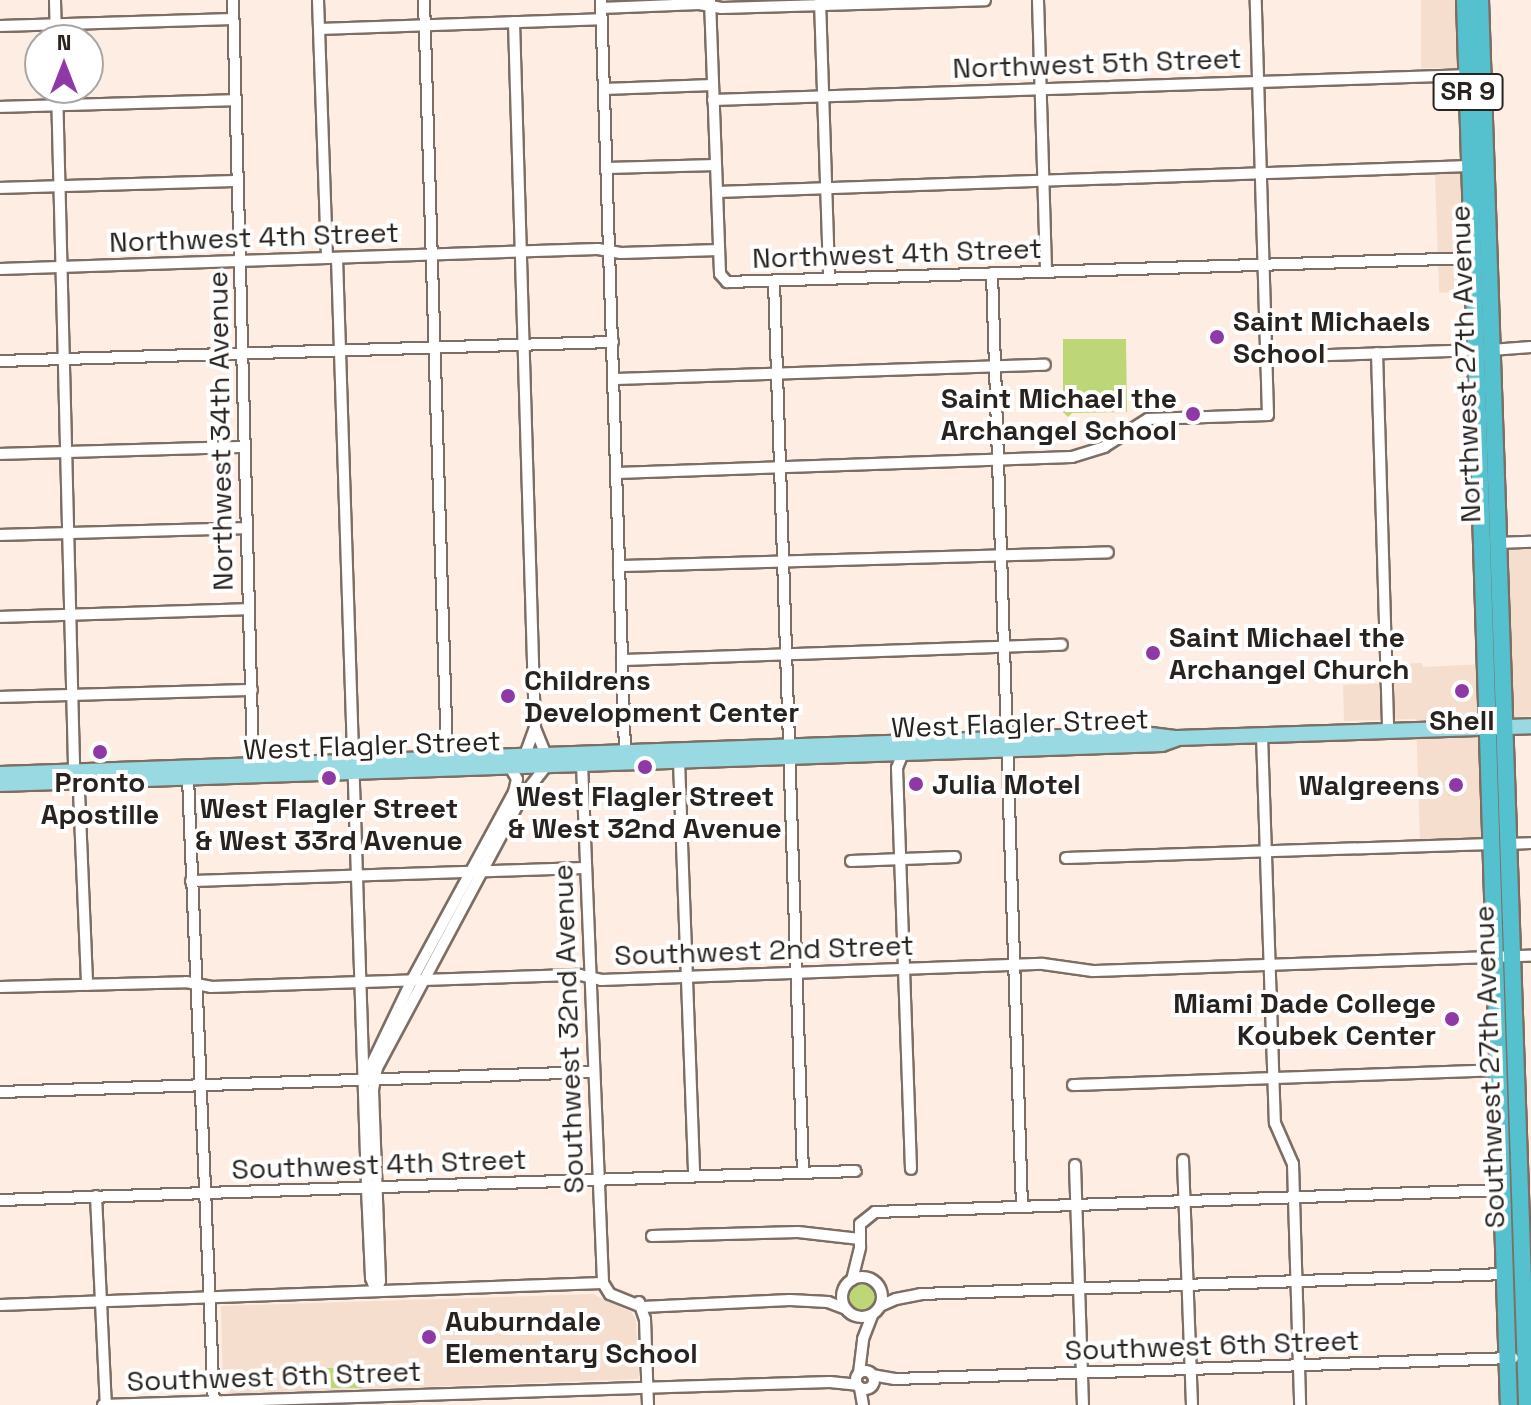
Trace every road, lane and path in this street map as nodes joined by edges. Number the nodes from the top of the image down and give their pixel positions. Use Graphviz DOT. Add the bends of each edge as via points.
graph roads {
  1 [pos="55,0"];
  2 [pos="233,0"];
  3 [pos="318,0"];
  4 [pos="424,0"];
  5 [pos="985,0"];
  6 [pos="1038,0"];
  7 [pos="1256,0"];
  8 [pos="1465,0"];
  9 [pos="1480,0"];
  10 [pos="710,3"];
  11 [pos="820,3"];
  12 [pos="601,9"];
  13 [pos="233,19"];
  14 [pos="514,22"];
  15 [pos="56,24"];
  16 [pos="86,24"];
  17 [pos="425,25"];
  18 [pos="0,26"];
  19 [pos="24,26"];
  20 [pos="319,29"];
  21 [pos="1475,74"];
  22 [pos="1259,81"];
  23 [pos="713,85"];
  24 [pos="604,89"];
  25 [pos="1040,89"];
  26 [pos="823,97"];
  27 [pos="235,100"];
  28 [pos="713,100"];
  29 [pos="57,105"];
  30 [pos="0,107"];
  31 [pos="716,165"];
  32 [pos="1470,166"];
  33 [pos="607,168"];
  34 [pos="1262,173"];
  35 [pos="1043,180"];
  36 [pos="238,181"];
  37 [pos="60,186"];
  38 [pos="0,188"];
  39 [pos="826,188"];
  40 [pos="717,192"];
  41 [pos="719,250"];
  42 [pos="610,251"];
  43 [pos="521,252"];
  44 [pos="432,255"];
  45 [pos="332,258"];
  46 [pos="1480,259"];
  47 [pos="240,261"];
  48 [pos="1265,264"];
  49 [pos="61,267"];
  50 [pos="0,269"];
  51 [pos="1046,271"];
  52 [pos="992,273"];
  53 [pos="829,279"];
  54 [pos="774,281"];
  55 [pos="613,342"];
  56 [pos="524,344"];
  57 [pos="435,347"];
  58 [pos="1531,347"];
  59 [pos="1483,350"];
  60 [pos="341,351"];
  61 [pos="1377,353"];
  62 [pos="242,354"];
  63 [pos="1267,357"];
  64 [pos="64,359"];
  65 [pos="0,361"];
  66 [pos="1045,365"];
  67 [pos="995,366"];
  68 [pos="777,374"];
  69 [pos="614,379"];
  70 [pos="243,447"];
  71 [pos="66,452"];
  72 [pos="0,454"];
  73 [pos="997,460"];
  74 [pos="780,467"];
  75 [pos="617,473"];
  76 [pos="246,528"];
  77 [pos="1480,528"];
  78 [pos="69,533"];
  79 [pos="0,535"];
  80 [pos="1531,542"];
  81 [pos="1496,543"];
  82 [pos="1108,552"];
  83 [pos="1000,553"];
  84 [pos="1481,554"];
  85 [pos="782,561"];
  86 [pos="619,566"];
  87 [pos="248,609"];
  88 [pos="70,614"];
  89 [pos="0,617"];
  90 [pos="1062,645"];
  91 [pos="1003,648"];
  92 [pos="785,655"];
  93 [pos="622,660"];
  94 [pos="252,690"];
  95 [pos="72,696"];
  96 [pos="0,697"];
  97 [pos="1531,726"];
  98 [pos="535,728"];
  99 [pos="1494,728"];
  100 [pos="1388,731"];
  101 [pos="1112,735"];
  102 [pos="1262,735"];
  103 [pos="1177,738"];
  104 [pos="1006,744"];
  105 [pos="1093,746"];
  106 [pos="789,752"];
  107 [pos="569,754"];
  108 [pos="896,754"];
  109 [pos="525,755"];
  110 [pos="629,757"];
  111 [pos="447,758"];
  112 [pos="546,760"];
  113 [pos="679,761"];
  114 [pos="582,764"];
  115 [pos="253,765"];
  116 [pos="353,767"];
  117 [pos="510,767"];
  118 [pos="0,774"];
  119 [pos="76,776"];
  120 [pos="188,778"];
  121 [pos="0,784"];
  122 [pos="1531,843"];
  123 [pos="1498,844"];
  124 [pos="1266,852"];
  125 [pos="955,857"];
  126 [pos="1066,858"];
  127 [pos="900,859"];
  128 [pos="851,861"];
  129 [pos="586,868"];
  130 [pos="476,872"];
  131 [pos="357,876"];
  132 [pos="191,881"];
  133 [pos="1531,956"];
  134 [pos="1503,957"];
  135 [pos="1014,965"];
  136 [pos="1270,965"];
  137 [pos="904,969"];
  138 [pos="796,973"];
  139 [pos="590,978"];
  140 [pos="687,978"];
  141 [pos="417,980"];
  142 [pos="362,982"];
  143 [pos="195,984"];
  144 [pos="87,985"];
  145 [pos="0,987"];
  146 [pos="363,1035"];
  147 [pos="381,1040"];
  148 [pos="1513,1070"];
  149 [pos="593,1072"];
  150 [pos="370,1079"];
  151 [pos="1274,1079"];
  152 [pos="200,1085"];
  153 [pos="1073,1085"];
  154 [pos="0,1092"];
  155 [pos="1183,1160"];
  156 [pos="1075,1165"];
  157 [pos="911,1169"];
  158 [pos="856,1171"];
  159 [pos="803,1173"];
  160 [pos="694,1176"];
  161 [pos="597,1181"];
  162 [pos="372,1188"];
  163 [pos="1517,1189"];
  164 [pos="205,1194"];
  165 [pos="96,1196"];
  166 [pos="1294,1197"];
  167 [pos="0,1200"];
  168 [pos="1184,1201"];
  169 [pos="1075,1205"];
  170 [pos="1022,1207"];
  171 [pos="652,1236"];
  172 [pos="860,1243"];
  173 [pos="1516,1270"];
  174 [pos="1296,1281"];
  175 [pos="876,1283"];
  176 [pos="848,1284"];
  177 [pos="1187,1285"];
  178 [pos="605,1286"];
  179 [pos="1078,1289"];
  180 [pos="376,1291"];
  181 [pos="921,1294"];
  182 [pos="210,1297"];
  183 [pos="790,1300"];
  184 [pos="101,1301"];
  185 [pos="0,1305"];
  186 [pos="642,1307"];
  187 [pos="876,1311"];
  188 [pos="848,1312"];
  189 [pos="864,1345"];
  190 [pos="1521,1358"];
  191 [pos="1299,1365"];
  192 [pos="1190,1370"];
  193 [pos="1081,1374"];
  194 [pos="865,1380"];
  195 [pos="648,1389"];
  196 [pos="381,1401"];
  197 [pos="214,1404"];
  198 [pos="105,1405"];
  199 [pos="648,1405"];
  200 [pos="865,1405"];
  201 [pos="1083,1405"];
  202 [pos="1192,1405"];
  203 [pos="1300,1405"];
  204 [pos="1509,1405"];
  205 [pos="1527,1405"];
  1 -- 15 [label="street"];
  2 -- 13 [label="street, Northwest 34th Avenue"];
  3 -- 20 [label="street"];
  4 -- 17 [label="street"];
  5 -- 11 [label="street"];
  6 -- 25 [label="street"];
  7 -- 22 [label="street"];
  8 -- 21 [label="highway, Northwest 27th Avenue / SR 9"];
  9 -- 21 [label="highway, Northwest 27th Avenue / SR 9"];
  10 -- 11 [label="street"];
  10 -- 12 [label="street"];
  10 -- 23 [label="street"];
  11 -- 26 [label="street"];
  12 -- 14 [label="street"];
  12 -- 24 [label="street"];
  13 -- 16 [label="street"];
  13 -- 27 [label="street, Northwest 34th Avenue"];
  14 -- 17 [label="street"];
  14 -- 43 [label="street"];
  17 -- 20 [label="street"];
  17 -- 44 [label="street"];
  18 -- 19 [label="street"];
  20 -- 45 [label="street"];
  21 -- 22 [label="street, Northwest 5th Street"];
  21 -- 32 [label="highway, Northwest 27th Avenue / SR 9"];
  21 -- 46 [label="highway, Northwest 27th Avenue / SR 9"];
  22 -- 25 [label="street, Northwest 5th Street"];
  22 -- 34 [label="street"];
  23 -- 24 [label="street"];
  23 -- 28 [label="street"];
  24 -- 33 [label="street"];
  25 -- 26 [label="street, Northwest 5th Street"];
  25 -- 35 [label="street"];
  26 -- 28 [label="street, Northwest 5th Street"];
  26 -- 39 [label="street"];
  27 -- 29 [label="street"];
  27 -- 36 [label="street, Northwest 34th Avenue"];
  28 -- 31 [label="street"];
  29 -- 30 [label="street"];
  29 -- 37 [label="street"];
  31 -- 33 [label="street"];
  31 -- 40 [label="street"];
  32 -- 34 [label="street"];
  32 -- 46 [label="highway, Northwest 27th Avenue / SR 9"];
  33 -- 42 [label="street"];
  34 -- 35 [label="street"];
  34 -- 48 [label="street"];
  35 -- 39 [label="street"];
  35 -- 51 [label="street"];
  36 -- 37 [label="street"];
  36 -- 47 [label="street, Northwest 34th Avenue"];
  37 -- 38 [label="street"];
  37 -- 49 [label="street"];
  39 -- 40 [label="street"];
  39 -- 53 [label="street"];
  40 -- 41 [label="street"];
  41 -- 42 [label="street, Northwest 4th Street"];
  41 -- 54 [label="street, Northwest 4th Street" via="720,274 727,282"];
  42 -- 43 [label="street, Northwest 4th Street"];
  42 -- 55 [label="street"];
  43 -- 44 [label="street, Northwest 4th Street"];
  43 -- 56 [label="street"];
  44 -- 45 [label="street, Northwest 4th Street"];
  44 -- 57 [label="street"];
  45 -- 47 [label="street, Northwest 4th Street"];
  45 -- 60 [label="street"];
  46 -- 48 [label="street, Northwest 4th Street"];
  46 -- 59 [label="highway, Northwest 27th Avenue / SR 9"];
  46 -- 59 [label="highway, Northwest 27th Avenue / SR 9" via="1473,292 1480,307"];
  47 -- 49 [label="street, Northwest 4th Street"];
  47 -- 62 [label="street, Northwest 34th Avenue"];
  48 -- 51 [label="street, Northwest 4th Street"];
  48 -- 63 [label="street"];
  49 -- 50 [label="street, Northwest 4th Street"];
  49 -- 64 [label="street"];
  51 -- 52 [label="street, Northwest 4th Street"];
  52 -- 53 [label="street, Northwest 4th Street"];
  52 -- 67 [label="street"];
  53 -- 54 [label="street, Northwest 4th Street"];
  54 -- 68 [label="street"];
  55 -- 56 [label="street"];
  55 -- 69 [label="street"];
  56 -- 57 [label="street"];
  56 -- 98 [label="street"];
  57 -- 60 [label="street"];
  57 -- 111 [label="street"];
  58 -- 59 [label="street"];
  59 -- 61 [label="street"];
  59 -- 77 [label="highway, Northwest 27th Avenue / SR 9"];
  59 -- 81 [label="highway, Northwest 27th Avenue / SR 9" via="1494,413"];
  60 -- 62 [label="street"];
  60 -- 116 [label="street"];
  61 -- 63 [label="street"];
  61 -- 100 [label="street"];
  62 -- 64 [label="street"];
  62 -- 70 [label="street, Northwest 34th Avenue"];
  63 -- 73 [label="street" via="1268,415 1148,419 1104,447 1080,455"];
  64 -- 65 [label="street"];
  64 -- 71 [label="street"];
  66 -- 67 [label="street"];
  67 -- 68 [label="street"];
  67 -- 73 [label="street"];
  68 -- 69 [label="street"];
  68 -- 74 [label="street"];
  69 -- 75 [label="street"];
  70 -- 71 [label="street"];
  70 -- 76 [label="street, Northwest 34th Avenue"];
  71 -- 72 [label="street"];
  71 -- 78 [label="street"];
  73 -- 74 [label="street"];
  73 -- 83 [label="street"];
  74 -- 75 [label="street"];
  74 -- 85 [label="street"];
  75 -- 86 [label="street"];
  76 -- 78 [label="street"];
  76 -- 87 [label="street, Northwest 34th Avenue"];
  77 -- 81 [label="highway"];
  77 -- 84 [label="highway, Northwest 27th Avenue / SR 9"];
  78 -- 79 [label="street"];
  78 -- 88 [label="street"];
  80 -- 81 [label="street"];
  81 -- 84 [label="highway"];
  81 -- 99 [label="highway, Northwest 27th Avenue / SR 9"];
  82 -- 83 [label="street"];
  83 -- 85 [label="street"];
  83 -- 91 [label="street"];
  84 -- 99 [label="highway, Northwest 27th Avenue / SR 9"];
  85 -- 86 [label="street"];
  85 -- 92 [label="street"];
  86 -- 93 [label="street"];
  87 -- 88 [label="street"];
  87 -- 94 [label="street, Northwest 34th Avenue"];
  88 -- 89 [label="street"];
  88 -- 95 [label="street"];
  90 -- 91 [label="street"];
  91 -- 92 [label="street"];
  91 -- 104 [label="street"];
  92 -- 93 [label="street"];
  92 -- 106 [label="street"];
  93 -- 110 [label="street"];
  94 -- 95 [label="street"];
  94 -- 115 [label="street, Northwest 34th Avenue"];
  95 -- 96 [label="street"];
  95 -- 119 [label="street"];
  97 -- 99 [label="main road, West Flagler Street"];
  98 -- 109 [label="street"];
  98 -- 112 [label="street"];
  99 -- 100 [label="main road, West Flagler Street"];
  99 -- 123 [label="highway, Southwest 27th Avenue / SR 9"];
  100 -- 102 [label="main road, West Flagler Street"];
  101 -- 103 [label="main road, West Flagler Street"];
  101 -- 104 [label="main road, West Flagler Street"];
  101 -- 105 [label="main road"];
  102 -- 103 [label="main road, West Flagler Street"];
  102 -- 124 [label="street"];
  103 -- 105 [label="main road, West Flagler Street" via="1162,744"];
  104 -- 105 [label="main road, West Flagler Street"];
  104 -- 106 [label="main road, West Flagler Street"];
  104 -- 108 [label="main road, West Flagler Street"];
  104 -- 135 [label="street"];
  106 -- 108 [label="main road, West Flagler Street"];
  106 -- 110 [label="main road, West Flagler Street"];
  106 -- 113 [label="main road, West Flagler Street"];
  106 -- 138 [label="street"];
  107 -- 110 [label="main road, West Flagler Street"];
  107 -- 112 [label="main road, West Flagler Street"];
  107 -- 114 [label="main road"];
  108 -- 127 [label="street"];
  109 -- 111 [label="main road, West Flagler Street"];
  109 -- 112 [label="main road, West Flagler Street"];
  110 -- 113 [label="main road, West Flagler Street"];
  110 -- 114 [label="main road, West Flagler Street"];
  111 -- 116 [label="main road, West Flagler Street"];
  112 -- 114 [label="main road, West Flagler Street"];
  112 -- 117 [label="main road, West Flagler Street"];
  112 -- 130 [label="street"];
  113 -- 140 [label="street"];
  114 -- 129 [label="street, Southwest 32nd Avenue"];
  115 -- 116 [label="main road, West Flagler Street"];
  115 -- 119 [label="main road, West Flagler Street"];
  116 -- 117 [label="main road, West Flagler Street"];
  116 -- 120 [label="main road, West Flagler Street"];
  116 -- 131 [label="street"];
  117 -- 130 [label="street" via="517,787"];
  118 -- 119 [label="main road, West Flagler Street"];
  119 -- 120 [label="main road, West Flagler Street"];
  119 -- 121 [label="main road, West Flagler Street"];
  119 -- 144 [label="street"];
  120 -- 132 [label="street"];
  122 -- 123 [label="street"];
  123 -- 124 [label="street"];
  123 -- 134 [label="highway, Southwest 27th Avenue / SR 9"];
  124 -- 126 [label="street"];
  124 -- 136 [label="street"];
  125 -- 127 [label="street"];
  127 -- 128 [label="street"];
  127 -- 137 [label="street"];
  129 -- 130 [label="street"];
  129 -- 139 [label="street, Southwest 32nd Avenue"];
  130 -- 131 [label="street"];
  130 -- 141 [label="street"];
  131 -- 132 [label="street"];
  131 -- 142 [label="street"];
  132 -- 143 [label="street"];
  133 -- 134 [label="street, Southwest 2nd Street"];
  134 -- 136 [label="street, Southwest 2nd Street"];
  134 -- 148 [label="highway, Southwest 27th Avenue / SR 9"];
  134 -- 148 [label="highway, Southwest 27th Avenue / SR 9" via="1498,1050"];
  135 -- 136 [label="street, Southwest 2nd Street" via="1093,971"];
  135 -- 137 [label="street, Southwest 2nd Street"];
  135 -- 170 [label="street"];
  136 -- 151 [label="street"];
  137 -- 138 [label="street, Southwest 2nd Street"];
  137 -- 157 [label="street"];
  138 -- 140 [label="street, Southwest 2nd Street"];
  138 -- 159 [label="street"];
  139 -- 140 [label="street, Southwest 2nd Street"];
  139 -- 141 [label="street, Southwest 2nd Street"];
  139 -- 149 [label="street, Southwest 32nd Avenue"];
  140 -- 160 [label="street"];
  141 -- 142 [label="street, Southwest 2nd Street"];
  141 -- 147 [label="street"];
  141 -- 150 [label="street"];
  142 -- 143 [label="street, Southwest 2nd Street"];
  142 -- 146 [label="street"];
  143 -- 144 [label="street, Southwest 2nd Street"];
  143 -- 152 [label="street"];
  144 -- 145 [label="street, Southwest 2nd Street"];
  146 -- 147 [label="street"];
  146 -- 150 [label="street"];
  147 -- 150 [label="street"];
  148 -- 151 [label="street"];
  148 -- 163 [label="highway, Southwest 27th Avenue / SR 9"];
  148 -- 163 [label="highway, Southwest 27th Avenue / SR 9" via="1502,1172 1507,1184"];
  149 -- 150 [label="street"];
  149 -- 161 [label="street, Southwest 32nd Avenue"];
  150 -- 152 [label="street"];
  150 -- 162 [label="street"];
  151 -- 153 [label="street"];
  151 -- 166 [label="street" via="1276,1130 1293,1161"];
  152 -- 154 [label="street"];
  152 -- 164 [label="street"];
  155 -- 168 [label="street"];
  156 -- 169 [label="street"];
  158 -- 159 [label="street, Southwest 4th Street"];
  159 -- 160 [label="street, Southwest 4th Street"];
  160 -- 161 [label="street, Southwest 4th Street"];
  161 -- 162 [label="street, Southwest 4th Street"];
  161 -- 178 [label="street, Southwest 32nd Avenue"];
  162 -- 164 [label="street, Southwest 4th Street"];
  162 -- 180 [label="street" via="380,1281"];
  163 -- 166 [label="street"];
  163 -- 173 [label="highway, Southwest 27th Avenue / SR 9"];
  164 -- 165 [label="street, Southwest 4th Street"];
  164 -- 182 [label="street"];
  165 -- 167 [label="street, Southwest 4th Street"];
  165 -- 184 [label="street"];
  166 -- 168 [label="street"];
  166 -- 174 [label="street"];
  168 -- 169 [label="street"];
  168 -- 177 [label="street"];
  169 -- 170 [label="street"];
  169 -- 179 [label="street"];
  170 -- 172 [label="street" via="875,1212 862,1219"];
  171 -- 172 [label="street" via="798,1232"];
  172 -- 175 [label="street"];
  172 -- 176 [label="street"];
  173 -- 174 [label="street"];
  173 -- 190 [label="highway, Southwest 27th Avenue / SR 9"];
  174 -- 177 [label="street"];
  174 -- 191 [label="street"];
  175 -- 176 [label="street" via="861,1277"];
  175 -- 181 [label="street"];
  175 -- 187 [label="street" via="882,1295"];
  176 -- 183 [label="street"];
  176 -- 188 [label="street"];
  177 -- 179 [label="street"];
  177 -- 192 [label="street"];
  178 -- 180 [label="street"];
  178 -- 186 [label="street" via="610,1294"];
  179 -- 181 [label="street"];
  179 -- 193 [label="street"];
  180 -- 182 [label="street"];
  181 -- 187 [label="street"];
  182 -- 184 [label="street"];
  182 -- 197 [label="street"];
  183 -- 186 [label="street"];
  183 -- 188 [label="street" via="824,1301"];
  184 -- 185 [label="street"];
  184 -- 198 [label="street"];
  186 -- 195 [label="street"];
  187 -- 188 [label="street"];
  187 -- 189 [label="street"];
  188 -- 189 [label="street"];
  189 -- 194 [label="street"];
  190 -- 191 [label="street, Southwest 6th Street"];
  190 -- 204 [label="highway, Southwest 27th Avenue / SR 9"];
  190 -- 205 [label="highway, Southwest 27th Avenue / SR 9"];
  191 -- 192 [label="street, Southwest 6th Street"];
  191 -- 203 [label="street"];
  192 -- 193 [label="street, Southwest 6th Street"];
  192 -- 202 [label="street"];
  193 -- 194 [label="street, Southwest 6th Street"];
  193 -- 201 [label="street"];
  194 -- 195 [label="street, Southwest 6th Street"];
  194 -- 200 [label="street"];
  195 -- 196 [label="street, Southwest 6th Street"];
  195 -- 199 [label="street"];
  196 -- 197 [label="street, Southwest 6th Street"];
  197 -- 198 [label="street, Southwest 6th Street"];
}
